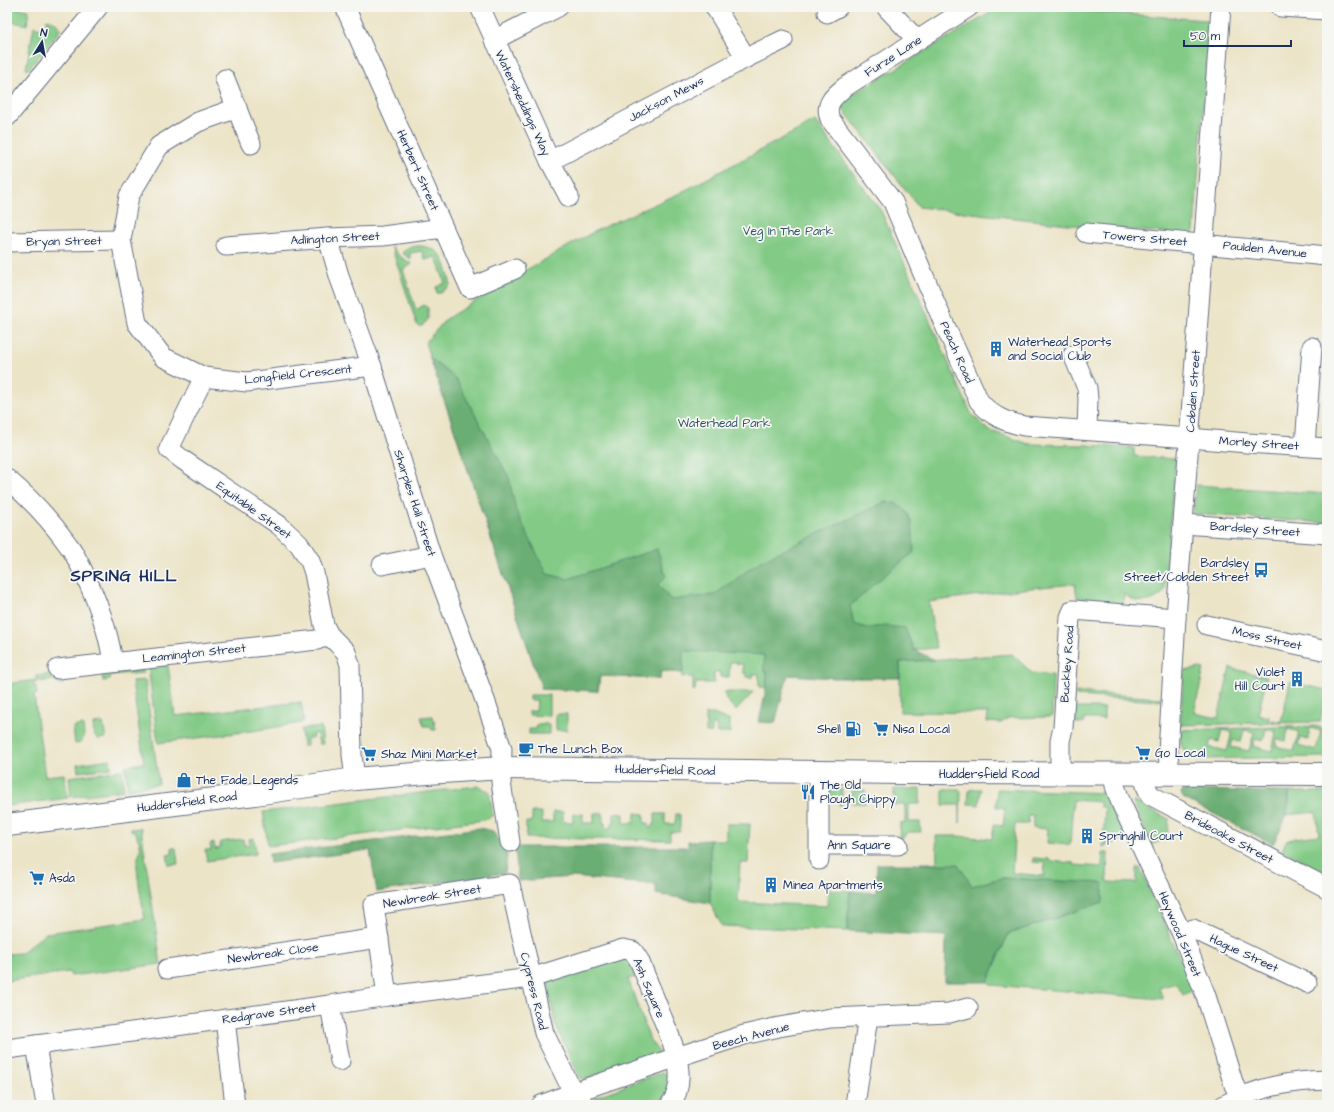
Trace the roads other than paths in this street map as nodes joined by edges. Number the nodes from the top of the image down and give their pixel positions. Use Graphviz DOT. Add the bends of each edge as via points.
graph roads {
  1 [pos="98,7"];
  2 [pos="345,7"];
  3 [pos="480,7"];
  4 [pos="558,7"];
  5 [pos="715,7"];
  6 [pos="886,7"];
  7 [pos="969,7"];
  8 [pos="1221,7"];
  9 [pos="1281,7"];
  10 [pos="1327,10"];
  11 [pos="494,40"];
  12 [pos="783,40"];
  13 [pos="918,40"];
  14 [pos="746,58"];
  15 [pos="225,79"];
  16 [pos="237,108"];
  17 [pos="828,113"];
  18 [pos="7,117"];
  19 [pos="251,144"];
  20 [pos="550,161"];
  21 [pos="569,197"];
  22 [pos="443,228"];
  23 [pos="1086,233"];
  24 [pos="328,238"];
  25 [pos="121,240"];
  26 [pos="7,242"];
  27 [pos="1204,243"];
  28 [pos="226,246"];
  29 [pos="1327,256"];
  30 [pos="515,269"];
  31 [pos="1312,346"];
  32 [pos="1073,355"];
  33 [pos="372,366"];
  34 [pos="204,377"];
  35 [pos="1086,430"];
  36 [pos="1190,438"];
  37 [pos="1305,446"];
  38 [pos="1327,448"];
  39 [pos="7,479"];
  40 [pos="1184,524"];
  41 [pos="1327,534"];
  42 [pos="431,555"];
  43 [pos="382,566"];
  44 [pos="1176,618"];
  45 [pos="1207,624"];
  46 [pos="328,635"];
  47 [pos="1327,651"];
  48 [pos="113,662"];
  49 [pos="58,669"];
  50 [pos="502,768"];
  51 [pos="819,773"];
  52 [pos="1060,774"];
  53 [pos="1114,774"];
  54 [pos="1170,774"];
  55 [pos="1327,774"];
  56 [pos="1145,775"];
  57 [pos="355,779"];
  58 [pos="7,825"];
  59 [pos="510,842"];
  60 [pos="898,845"];
  61 [pos="510,884"];
  62 [pos="1327,888"];
  63 [pos="1182,934"];
  64 [pos="379,938"];
  65 [pos="167,969"];
  66 [pos="531,978"];
  67 [pos="1307,983"];
  68 [pos="387,996"];
  69 [pos="330,1005"];
  70 [pos="968,1008"];
  71 [pos="868,1017"];
  72 [pos="225,1020"];
  73 [pos="36,1045"];
  74 [pos="7,1049"];
  75 [pos="677,1057"];
  76 [pos="340,1061"];
  77 [pos="1327,1080"];
  78 [pos="579,1098"];
  79 [pos="1232,1101"];
  80 [pos="46,1105"];
  81 [pos="235,1105"];
  82 [pos="541,1105"];
  83 [pos="670,1105"];
  84 [pos="855,1105"];
  1 -- 18 [label="street"];
  2 -- 22 [label="street, Herbert Street"];
  3 -- 11 [label="street, Watersheddings Way"];
  4 -- 11 [label="street"];
  5 -- 14 [label="street"];
  6 -- 13 [label="street"];
  7 -- 13 [label="street, Furze Lane"];
  8 -- 27 [label="street, Cobden Street"];
  9 -- 10 [label="street"];
  11 -- 20 [label="street, Watersheddings Way"];
  12 -- 14 [label="street, Jackson Mews"];
  13 -- 17 [label="street, Furze Lane" via="835,95 830,101"];
  14 -- 20 [label="street, Jackson Mews"];
  15 -- 16 [label="street"];
  16 -- 19 [label="street"];
  16 -- 25 [label="street, Longfield Crescent" via="198,122 159,146 129,196"];
  17 -- 35 [label="street, Peach Road" via="893,202 942,319 983,406 1002,420 1016,424"];
  20 -- 21 [label="street, Watersheddings Way"];
  22 -- 24 [label="street, Adlington Street" via="383,236"];
  22 -- 30 [label="street, Herbert Street" via="470,288"];
  23 -- 27 [label="street, Towers Street"];
  24 -- 28 [label="street, Adlington Street"];
  24 -- 33 [label="street, Sharples Hall Street"];
  25 -- 26 [label="street, Bryan Street"];
  25 -- 34 [label="street, Longfield Crescent" via="137,324 163,356"];
  27 -- 29 [label="street, Paulden Avenue"];
  27 -- 36 [label="street, Cobden Street"];
  31 -- 37 [label="street"];
  32 -- 35 [label="street" via="1087,388"];
  33 -- 34 [label="street, Longfield Crescent" via="247,382"];
  33 -- 42 [label="street, Sharples Hall Street"];
  34 -- 46 [label="street, Equitable Street" via="169,449 279,525 299,544 314,573"];
  35 -- 36 [label="street, Peach Road"];
  36 -- 37 [label="street, Morley Street"];
  36 -- 40 [label="street, Cobden Street"];
  37 -- 38 [label="street, Morley Street"];
  39 -- 48 [label="street" via="70,547 91,587 102,616"];
  40 -- 41 [label="street, Bardsley Street"];
  40 -- 44 [label="street, Cobden Street"];
  42 -- 43 [label="street"];
  42 -- 50 [label="street, Sharples Hall Street" via="502,749"];
  44 -- 52 [label="street, Buckley Road" via="1073,610 1070,617 1060,741"];
  44 -- 54 [label="street, Cobden Street" via="1168,754"];
  45 -- 47 [label="street, Moss Street"];
  46 -- 48 [label="street, Leamington Street" via="317,640"];
  46 -- 57 [label="street, Equitable Street" via="346,652 350,665"];
  48 -- 49 [label="street, Leamington Street"];
  50 -- 51 [label="main road, Huddersfield Road"];
  50 -- 57 [label="main road, Huddersfield Road"];
  50 -- 59 [label="street, Sharples Hall Street" via="501,782"];
  51 -- 52 [label="main road, Huddersfield Road"];
  51 -- 60 [label="street, Ann Square" via="819,852"];
  52 -- 53 [label="main road, Huddersfield Road"];
  53 -- 56 [label="main road, Huddersfield Road"];
  53 -- 63 [label="street, Heywood Street" via="1121,803"];
  54 -- 55 [label="main road, Huddersfield Road"];
  54 -- 56 [label="main road, Huddersfield Road"];
  56 -- 62 [label="street, Brideoake Street" via="1150,795"];
  57 -- 58 [label="main road, Huddersfield Road"];
  61 -- 64 [label="street, Newbreak Street" via="374,906"];
  61 -- 66 [label="street, Cypress Road"];
  63 -- 67 [label="street, Hague Street" via="1193,930"];
  63 -- 79 [label="street, Heywood Street" via="1206,996 1234,1085"];
  64 -- 65 [label="street, Newbreak Close"];
  64 -- 68 [label="street, Newbreak Street"];
  66 -- 68 [label="street, Redgrave Street"];
  66 -- 75 [label="street, Ash Square" via="623,949 633,952 639,960"];
  66 -- 78 [label="street, Cypress Road" via="544,1033 570,1086"];
  68 -- 69 [label="street, Redgrave Street"];
  69 -- 72 [label="street, Redgrave Street"];
  69 -- 76 [label="street"];
  70 -- 71 [label="street, Beech Avenue" via="949,1013"];
  71 -- 75 [label="street, Beech Avenue" via="831,1018 778,1027 744,1035"];
  71 -- 84 [label="street"];
  72 -- 73 [label="street, Redgrave Street"];
  72 -- 81 [label="street"];
  73 -- 74 [label="street, Redgrave Street"];
  73 -- 80 [label="street"];
  75 -- 78 [label="street, Beech Avenue"];
  75 -- 83 [label="street" via="679,1086"];
  77 -- 79 [label="street" via="1281,1084"];
  78 -- 82 [label="street, Beech Avenue"];
}
